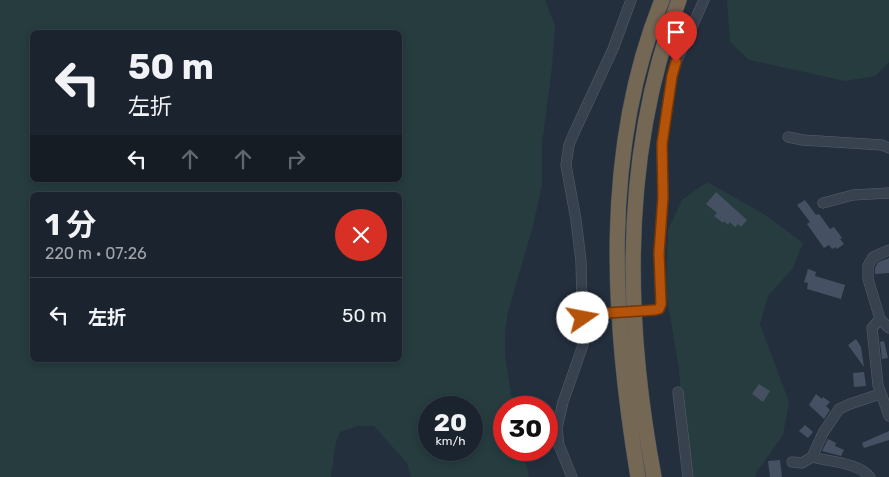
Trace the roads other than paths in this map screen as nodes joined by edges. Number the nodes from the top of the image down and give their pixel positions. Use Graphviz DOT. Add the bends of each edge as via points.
graph roads {
  1 [pos="631,0"];
  2 [pos="662,0"];
  3 [pos="679,0"];
  4 [pos="704,0"];
  5 [pos="788,137"];
  6 [pos="889,148"];
  7 [pos="889,193"];
  8 [pos="823,203"];
  9 [pos="889,250"];
  10 [pos="587,314"];
  11 [pos="880,319"];
  12 [pos="889,328"];
  13 [pos="889,381"];
  14 [pos="879,389"];
  15 [pos="678,392"];
  16 [pos="889,416"];
  17 [pos="812,457"];
  18 [pos="792,462"];
  19 [pos="572,477"];
  20 [pos="638,477"];
  21 [pos="654,477"];
  22 [pos="688,477"];
  23 [pos="870,477"];
  1 -- 10 [label="street" via="613,50 569,145 566,165"];
  2 -- 20 [label="highway" via="632,104 618,210 619,328"];
  3 -- 21 [label="highway" via="657,64 647,107 633,212 634,327"];
  4 -- 10 [label="street, bridge" via="676,62 662,144 661,304 655,310"];
  5 -- 6 [label="street"];
  7 -- 8 [label="street" via="853,195"];
  9 -- 11 [label="street" via="873,257 868,266 868,278"];
  10 -- 19 [label="street" via="583,345 557,428"];
  11 -- 12 [label="street"];
  11 -- 14 [label="street" via="872,328"];
  13 -- 14 [label="street"];
  14 -- 16 [label="street"];
  14 -- 17 [label="street" via="839,410 822,433"];
  15 -- 22 [label="street"];
  17 -- 18 [label="street" via="802,463"];
  17 -- 23 [label="street" via="853,466"];
}
